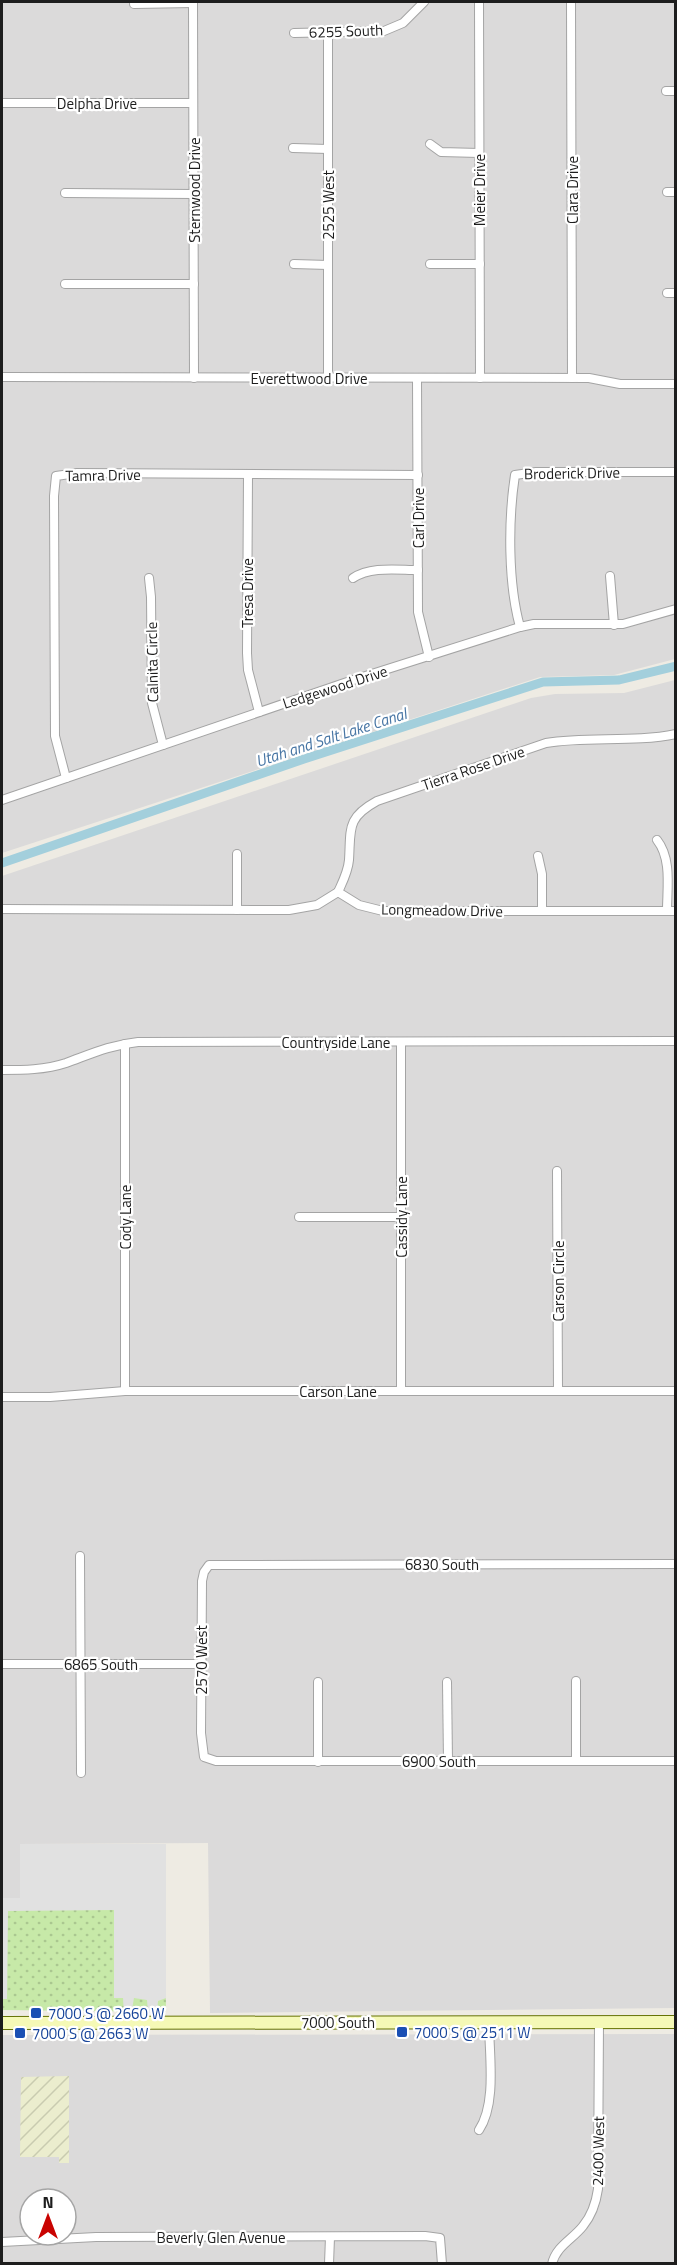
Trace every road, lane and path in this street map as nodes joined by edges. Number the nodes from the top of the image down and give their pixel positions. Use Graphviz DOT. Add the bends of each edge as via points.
graph roads {
  1 [pos="193,2"];
  2 [pos="424,2"];
  3 [pos="479,2"];
  4 [pos="571,2"];
  5 [pos="134,4"];
  6 [pos="294,33"];
  7 [pos="328,33"];
  8 [pos="2,103"];
  9 [pos="193,103"];
  10 [pos="430,144"];
  11 [pos="293,148"];
  12 [pos="328,149"];
  13 [pos="479,153"];
  14 [pos="65,193"];
  15 [pos="194,194"];
  16 [pos="294,264"];
  17 [pos="430,264"];
  18 [pos="480,264"];
  19 [pos="328,265"];
  20 [pos="65,284"];
  21 [pos="194,284"];
  22 [pos="2,377"];
  23 [pos="194,378"];
  24 [pos="328,378"];
  25 [pos="417,378"];
  26 [pos="480,378"];
  27 [pos="572,378"];
  28 [pos="675,384"];
  29 [pos="675,472"];
  30 [pos="248,474"];
  31 [pos="418,475"];
  32 [pos="418,570"];
  33 [pos="610,576"];
  34 [pos="149,578"];
  35 [pos="353,578"];
  36 [pos="675,609"];
  37 [pos="614,625"];
  38 [pos="520,627"];
  39 [pos="429,657"];
  40 [pos="259,712"];
  41 [pos="675,734"];
  42 [pos="163,745"];
  43 [pos="66,778"];
  44 [pos="2,800"];
  45 [pos="657,840"];
  46 [pos="237,854"];
  47 [pos="538,856"];
  48 [pos="338,892"];
  49 [pos="2,909"];
  50 [pos="237,910"];
  51 [pos="542,911"];
  52 [pos="671,911"];
  53 [pos="675,1041"];
  54 [pos="401,1042"];
  55 [pos="125,1044"];
  56 [pos="2,1070"];
  57 [pos="557,1171"];
  58 [pos="299,1217"];
  59 [pos="401,1217"];
  60 [pos="558,1390"];
  61 [pos="675,1390"];
  62 [pos="125,1391"];
  63 [pos="401,1391"];
  64 [pos="2,1397"];
  65 [pos="80,1556"];
  66 [pos="675,1564"];
  67 [pos="209,1565"];
  68 [pos="2,1664"];
  69 [pos="80,1664"];
  70 [pos="201,1664"];
  71 [pos="576,1681"];
  72 [pos="318,1682"];
  73 [pos="447,1682"];
  74 [pos="204,1757"];
  75 [pos="448,1761"];
  76 [pos="576,1761"];
  77 [pos="675,1761"];
  78 [pos="318,1762"];
  79 [pos="81,1773"];
  80 [pos="489,2022"];
  81 [pos="599,2022"];
  82 [pos="675,2022"];
  83 [pos="2,2023"];
  84 [pos="479,2130"];
  85 [pos="330,2236"];
  86 [pos="2,2242"];
  87 [pos="330,2264"];
  88 [pos="442,2264"];
  89 [pos="552,2264"];
  1 -- 5 [label="street"];
  1 -- 9 [label="street, Sternwood Drive"];
  2 -- 7 [label="street, 6255 South" via="403,23 384,31"];
  3 -- 13 [label="street, Meier Drive"];
  4 -- 27 [label="street, Clara Drive"];
  6 -- 7 [label="street, 6255 South"];
  7 -- 12 [label="street, 2525 West"];
  8 -- 9 [label="street, Delpha Drive"];
  9 -- 15 [label="street, Sternwood Drive"];
  10 -- 13 [label="street" via="441,152"];
  11 -- 12 [label="street"];
  12 -- 19 [label="street, 2525 West"];
  13 -- 18 [label="street, Meier Drive"];
  14 -- 15 [label="street"];
  15 -- 21 [label="street, Sternwood Drive"];
  16 -- 19 [label="street"];
  17 -- 18 [label="street"];
  18 -- 26 [label="street, Meier Drive"];
  19 -- 24 [label="street, 2525 West"];
  20 -- 21 [label="street"];
  21 -- 23 [label="street, Sternwood Drive"];
  22 -- 23 [label="street, Everettwood Drive"];
  23 -- 24 [label="street, Everettwood Drive"];
  24 -- 25 [label="street, Everettwood Drive"];
  25 -- 26 [label="street, Everettwood Drive"];
  25 -- 31 [label="street, Carl Drive"];
  26 -- 27 [label="street, Everettwood Drive"];
  27 -- 28 [label="street, Everettwood Drive" via="615,384"];
  29 -- 38 [label="street, Broderick Drive" via="515,475 512,574"];
  30 -- 31 [label="street, Tamra Drive"];
  30 -- 40 [label="street, Tresa Drive" via="247,653"];
  30 -- 43 [label="street, Tamra Drive" via="56,476 55,736"];
  31 -- 32 [label="street, Carl Drive"];
  32 -- 35 [label="street" via="375,570"];
  32 -- 39 [label="street, Carl Drive" via="419,622"];
  33 -- 37 [label="street"];
  34 -- 42 [label="street, Calnita Circle" via="152,703"];
  36 -- 37 [label="street, Ledgewood Drive"];
  37 -- 38 [label="street, Ledgewood Drive"];
  38 -- 39 [label="street, Ledgewood Drive"];
  39 -- 40 [label="street, Ledgewood Drive"];
  40 -- 42 [label="street, Ledgewood Drive"];
  41 -- 48 [label="street, Tierra Rose Drive" via="546,744 377,801 353,819 348,869"];
  42 -- 43 [label="street, Ledgewood Drive"];
  43 -- 44 [label="street, Ledgewood Drive"];
  45 -- 52 [label="street" via="667,859"];
  46 -- 50 [label="street"];
  47 -- 51 [label="street"];
  48 -- 50 [label="street" via="303,909"];
  48 -- 51 [label="street, Longmeadow Drive" via="359,905 383,911"];
  49 -- 50 [label="street"];
  51 -- 52 [label="street, Longmeadow Drive"];
  53 -- 54 [label="street, Countryside Lane"];
  54 -- 55 [label="street, Countryside Lane"];
  54 -- 59 [label="street, Cassidy Lane"];
  55 -- 56 [label="street, Countryside Lane" via="44,1068"];
  55 -- 62 [label="street, Cody Lane"];
  57 -- 60 [label="street, Carson Circle"];
  58 -- 59 [label="street"];
  59 -- 63 [label="street, Cassidy Lane"];
  60 -- 61 [label="street, Carson Lane"];
  60 -- 63 [label="street, Carson Lane"];
  62 -- 63 [label="street, Carson Lane"];
  62 -- 64 [label="street, Carson Lane"];
  65 -- 69 [label="street"];
  66 -- 67 [label="street, 6830 South"];
  67 -- 70 [label="street, 2570 West" via="202,1581"];
  68 -- 69 [label="street, 6865 South"];
  69 -- 70 [label="street, 6865 South"];
  69 -- 79 [label="street"];
  70 -- 74 [label="street, 2570 West"];
  71 -- 76 [label="street"];
  72 -- 78 [label="street"];
  73 -- 75 [label="street"];
  74 -- 78 [label="street, 6900 South" via="216,1761"];
  75 -- 76 [label="street, 6900 South"];
  75 -- 78 [label="street, 6900 South"];
  76 -- 77 [label="street, 6900 South"];
  80 -- 81 [label="main road, 7000 South"];
  80 -- 83 [label="main road, 7000 South"];
  80 -- 84 [label="street" via="489,2104"];
  81 -- 82 [label="main road, 7000 South"];
  81 -- 89 [label="street, 2400 West" via="598,2189 584,2226 560,2248"];
  85 -- 86 [label="street, Beverly Glen Avenue" via="96,2237"];
  85 -- 87 [label="street"];
  85 -- 88 [label="street, Beverly Glen Avenue" via="440,2238"];
}
